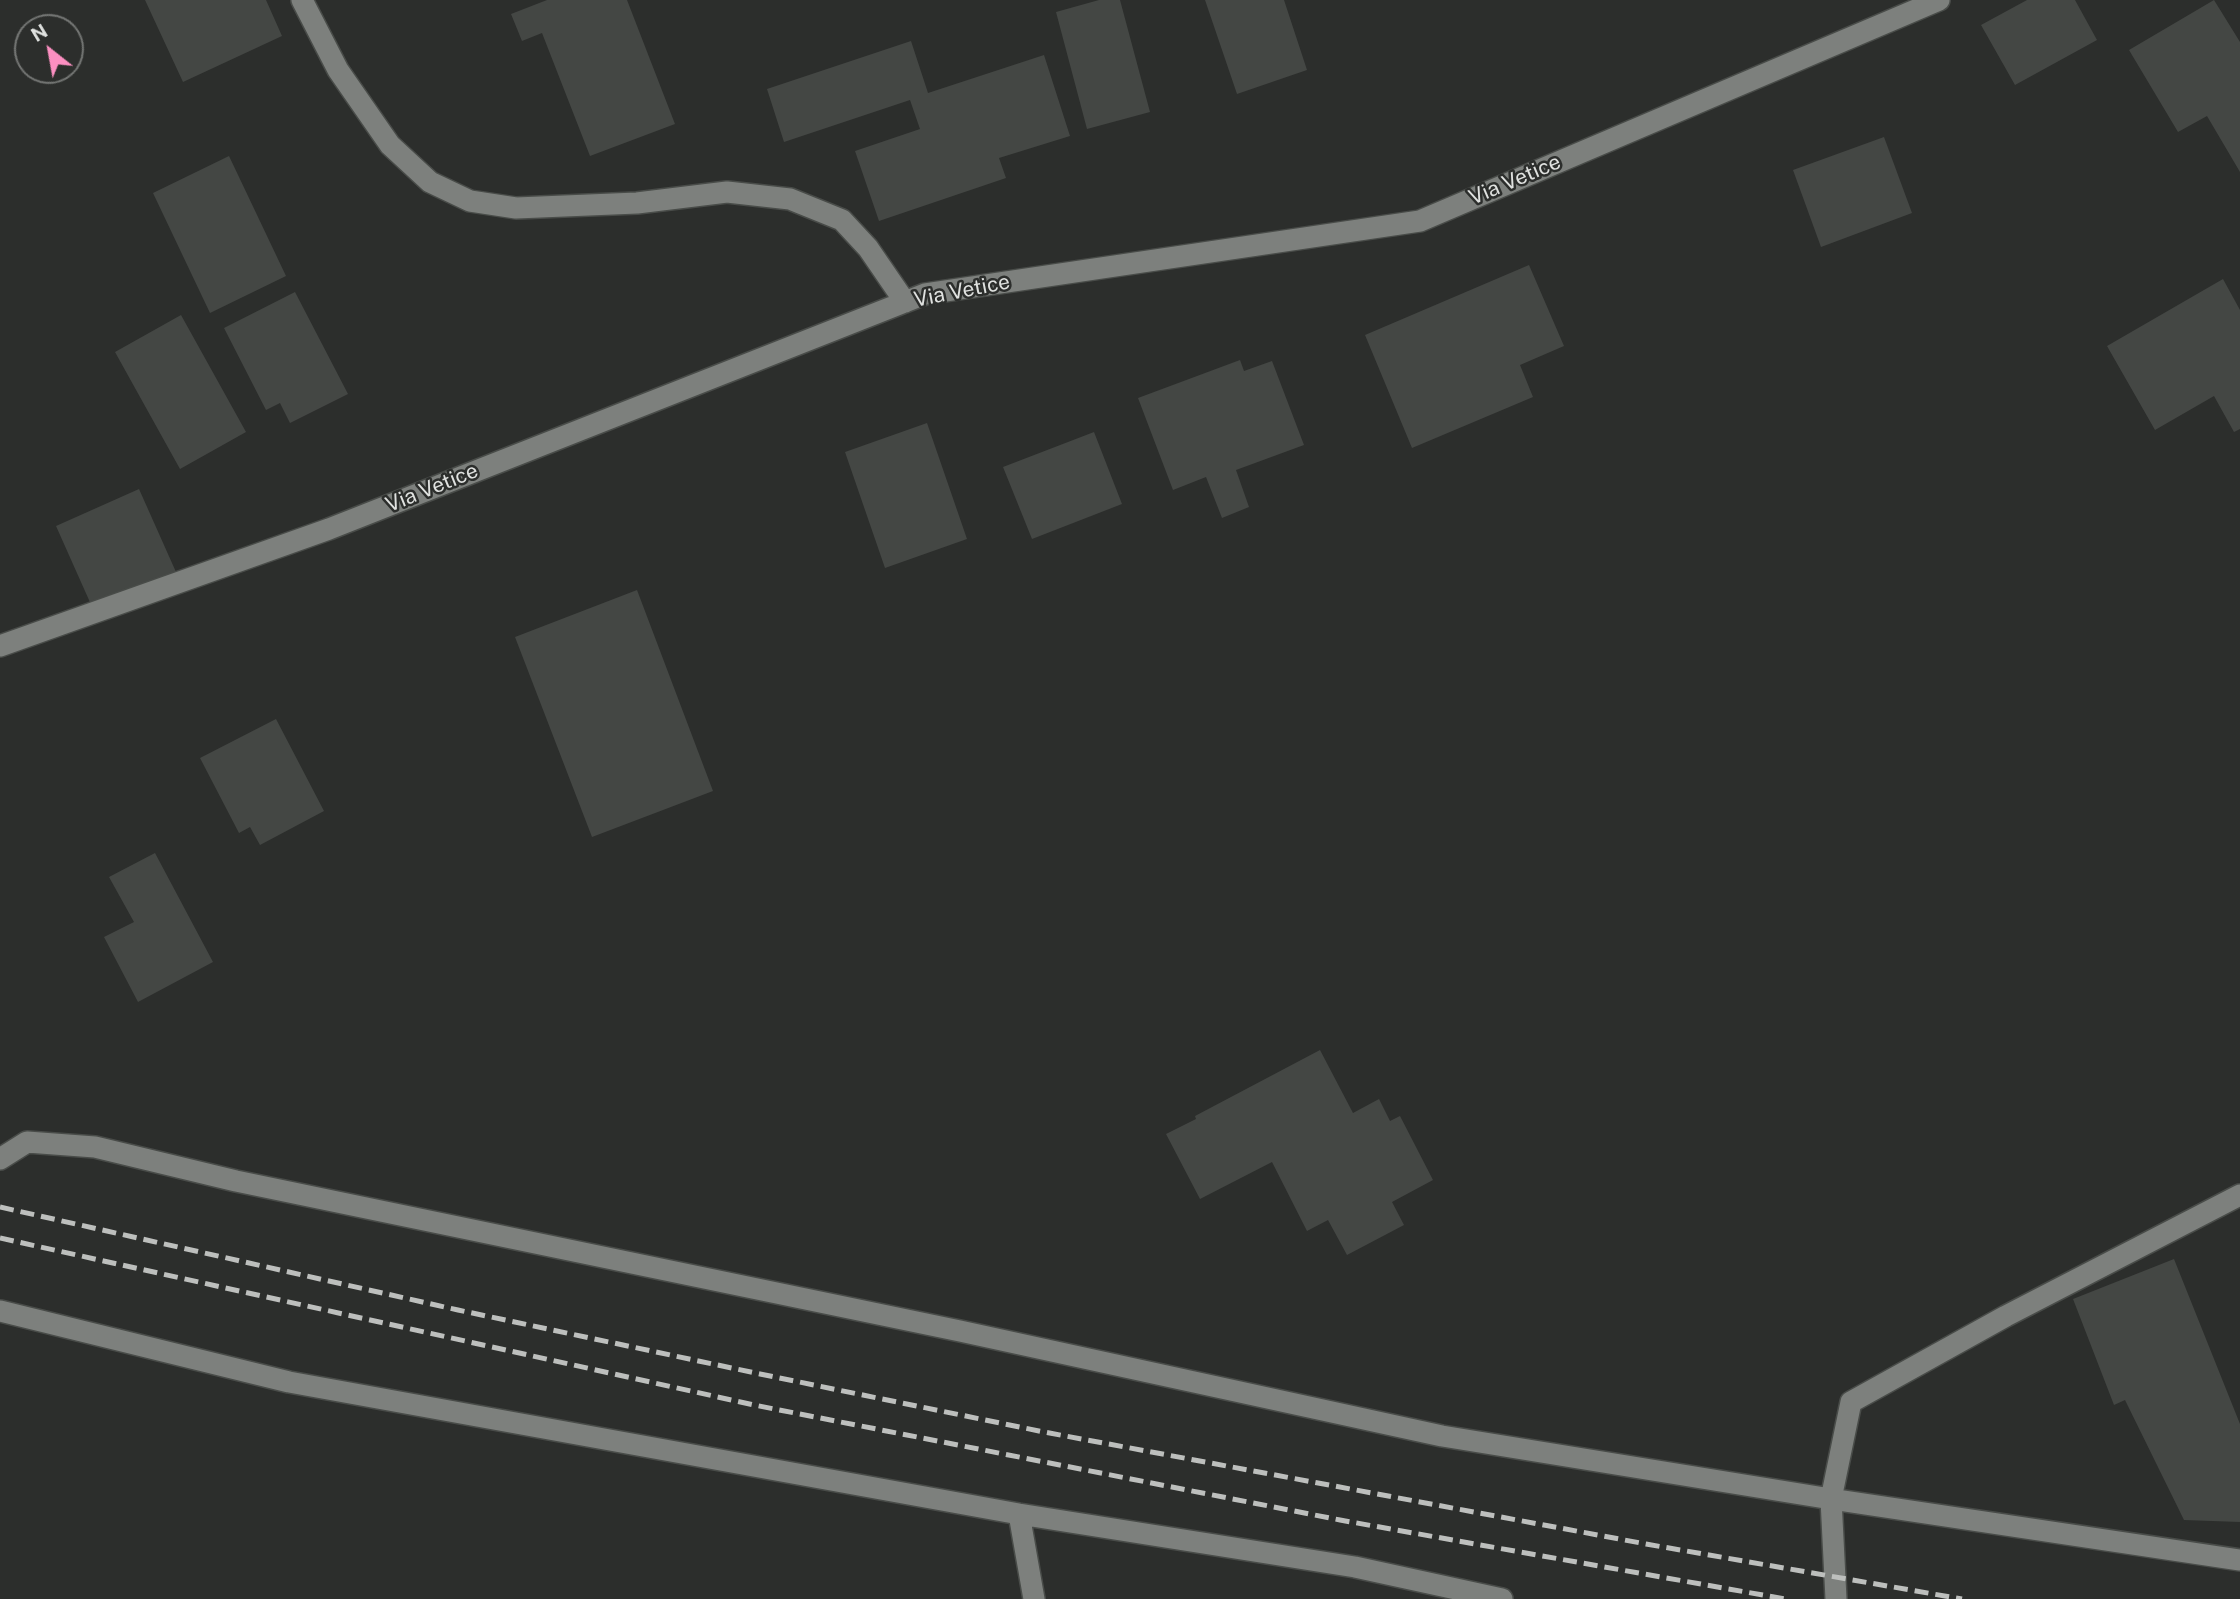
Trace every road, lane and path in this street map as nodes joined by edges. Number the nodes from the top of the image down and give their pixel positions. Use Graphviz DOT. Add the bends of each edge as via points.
graph roads {
  1 [pos="302,0"];
  2 [pos="1938,0"];
  3 [pos="905,302"];
  4 [pos="0,646"];
  5 [pos="0,1159"];
  6 [pos="2240,1195"];
  7 [pos="0,1311"];
  8 [pos="1831,1499"];
  9 [pos="1019,1514"];
  10 [pos="2240,1560"];
  11 [pos="1034,1599"];
  12 [pos="1502,1599"];
  13 [pos="1836,1599"];
  1 -- 3 [label="street" via="345,81 390,145 430,182 470,201 516,208 637,203 727,192 790,199 842,220 868,248"];
  2 -- 3 [label="street, Via Vetice" via="1420,221 925,293"];
  3 -- 4 [label="street, Via Vetice" via="329,529"];
  5 -- 8 [label="street" via="27,1142 95,1147 236,1181 1442,1436"];
  6 -- 8 [label="street" via="1851,1402"];
  7 -- 9 [label="street" via="289,1382"];
  8 -- 10 [label="street"];
  8 -- 13 [label="street"];
  9 -- 11 [label="street"];
  9 -- 12 [label="street" via="1355,1567"];
}
